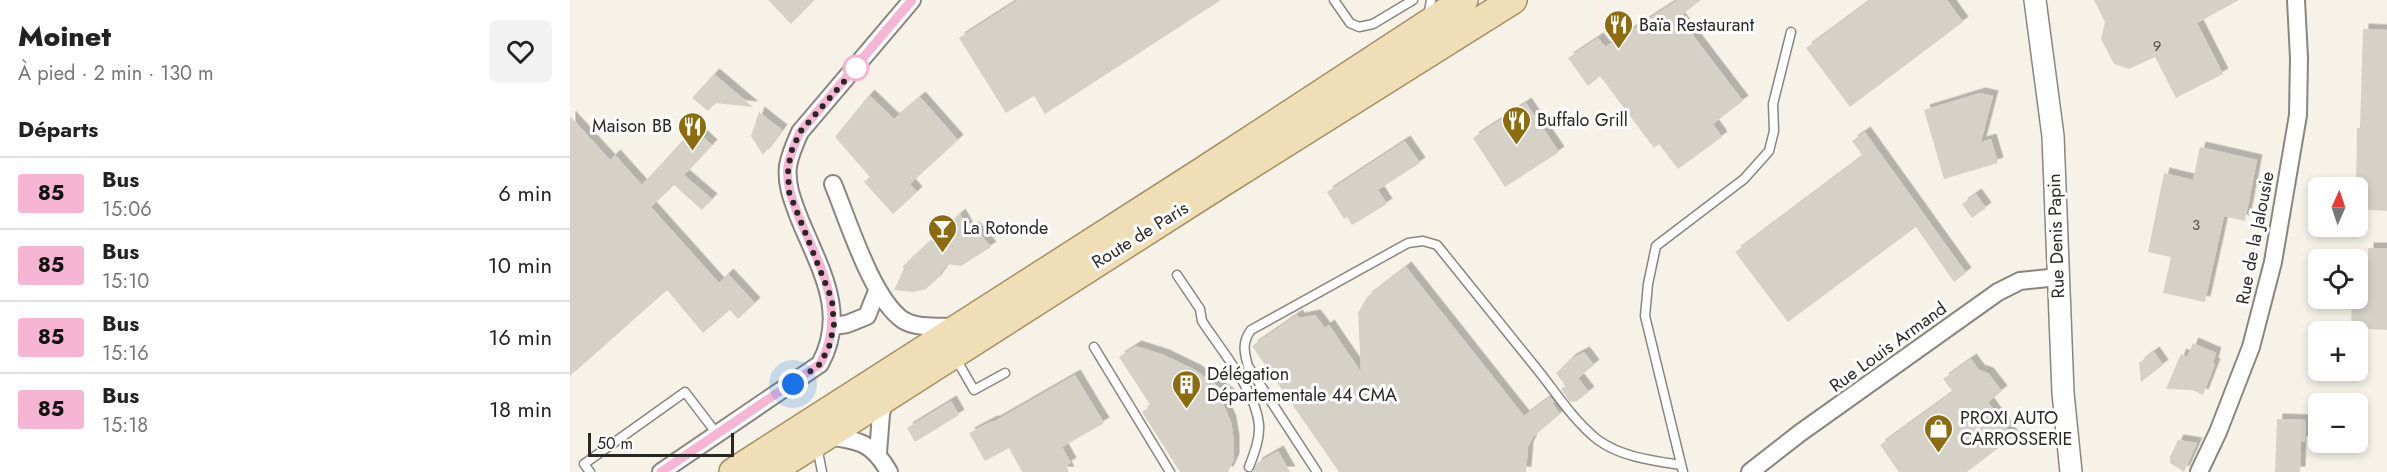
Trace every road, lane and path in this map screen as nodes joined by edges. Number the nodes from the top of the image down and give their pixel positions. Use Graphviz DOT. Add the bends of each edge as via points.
graph roads {
  1 [pos="912,0"];
  2 [pos="1334,0"];
  3 [pos="1413,0"];
  4 [pos="1464,0"];
  5 [pos="1513,0"];
  6 [pos="2035,0"];
  7 [pos="2296,0"];
  8 [pos="1429,12"];
  9 [pos="1791,32"];
  10 [pos="834,184"];
  11 [pos="1177,275"];
  12 [pos="2058,277"];
  13 [pos="877,291"];
  14 [pos="834,326"];
  15 [pos="958,327"];
  16 [pos="1094,347"];
  17 [pos="953,354"];
  18 [pos="1005,373"];
  19 [pos="885,398"];
  20 [pos="717,434"];
  21 [pos="821,439"];
  22 [pos="878,453"];
  23 [pos="1250,467"];
  24 [pos="1682,468"];
  25 [pos="590,472"];
  26 [pos="661,472"];
  27 [pos="733,472"];
  28 [pos="770,472"];
  29 [pos="822,472"];
  30 [pos="889,472"];
  31 [pos="1170,472"];
  32 [pos="1317,472"];
  33 [pos="1750,472"];
  34 [pos="2071,472"];
  35 [pos="2199,472"];
  1 -- 14 [label="street" via="800,132 792,150 789,192 832,300"];
  2 -- 3 [label="lane" via="1350,22 1359,27 1373,24"];
  4 -- 8 [label="main road, Route de Paris"];
  5 -- 17 [label="main road, Route de Paris"];
  6 -- 12 [label="street, Rue Denis Papin" via="2053,136"];
  7 -- 35 [label="street, Rue de la Jalousie" via="2298,115 2273,262 2251,347"];
  8 -- 15 [label="main road, Route de Paris"];
  9 -- 24 [label="lane" via="1773,104 1774,130 1769,151 1744,179 1656,246 1645,316"];
  10 -- 13 [label="street"];
  11 -- 23 [label="lane" via="1256,412 1259,426"];
  12 -- 33 [label="street, Rue Louis Armand" via="2020,281 1998,292"];
  12 -- 34 [label="street, Rue Denis Papin" via="2062,393"];
  13 -- 14 [label="street" via="867,316"];
  13 -- 15 [label="street" via="903,320"];
  14 -- 20 [label="street" via="820,364"];
  15 -- 27 [label="main road, Route de Paris"];
  16 -- 31 [label="lane"];
  17 -- 18 [label="lane" via="974,390"];
  17 -- 19 [label="main road, Route de Paris"];
  19 -- 21 [label="main road, Route de Paris"];
  19 -- 22 [label="street"];
  20 -- 25 [label="lane" via="685,392 584,464"];
  20 -- 26 [label="street"];
  21 -- 22 [label="street" via="855,440"];
  21 -- 28 [label="main road, Route de Paris"];
  21 -- 29 [label="lane"];
  22 -- 30 [label="street"];
  24 -- 32 [label="lane" via="1626,453 1599,441 1437,245 1423,241 1408,243 1251,330 1245,338 1248,366"];
}
